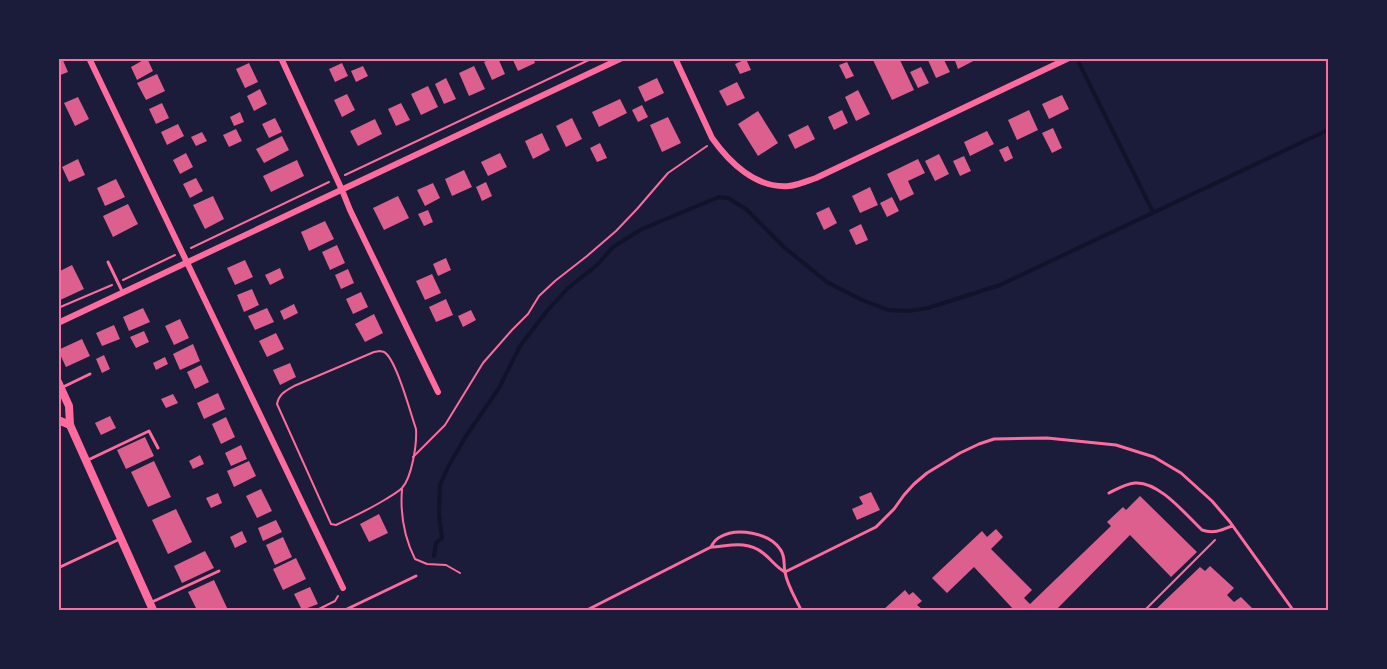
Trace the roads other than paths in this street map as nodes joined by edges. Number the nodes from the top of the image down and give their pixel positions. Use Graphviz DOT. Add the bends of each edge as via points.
graph roads {
  1 [pos="89,58"];
  2 [pos="281,58"];
  3 [pos="622,58"];
  4 [pos="675,58"];
  5 [pos="1069,58"];
  6 [pos="342,190"];
  7 [pos="108,262"];
  8 [pos="187,263"];
  9 [pos="123,293"];
  10 [pos="58,323"];
  11 [pos="90,374"];
  12 [pos="60,385"];
  13 [pos="438,392"];
  14 [pos="59,421"];
  15 [pos="70,425"];
  16 [pos="158,448"];
  17 [pos="87,461"];
  18 [pos="1109,493"];
  19 [pos="1232,526"];
  20 [pos="122,538"];
  21 [pos="711,547"];
  22 [pos="58,568"];
  23 [pos="219,571"];
  24 [pos="785,572"];
  25 [pos="416,576"];
  26 [pos="343,588"];
  27 [pos="152,607"];
  28 [pos="345,610"];
  29 [pos="590,610"];
  30 [pos="801,610"];
  31 [pos="1293,610"];
  1 -- 8 [label="street"];
  2 -- 6 [label="street"];
  3 -- 6 [label="street"];
  4 -- 5 [label="street" via="720,149 754,178 787,186 816,178"];
  6 -- 8 [label="street"];
  6 -- 13 [label="street"];
  7 -- 9 [label="lane"];
  8 -- 9 [label="street"];
  8 -- 26 [label="street"];
  9 -- 10 [label="street"];
  11 -- 12 [label="lane"];
  12 -- 15 [label="main road" via="69,406"];
  14 -- 15 [label="main road"];
  15 -- 17 [label="main road"];
  16 -- 17 [label="lane" via="149,431"];
  17 -- 20 [label="main road"];
  18 -- 19 [label="lane" via="1124,485 1150,486 1168,497 1202,530 1215,532"];
  19 -- 24 [label="lane" via="1181,473 1147,454 1116,445 1047,438 994,440 979,444 927,473 876,527"];
  19 -- 31 [label="lane"];
  20 -- 22 [label="lane"];
  20 -- 27 [label="main road"];
  21 -- 24 [label="lane" via="751,546"];
  21 -- 24 [label="lane" via="729,533 759,536 779,548 785,559"];
  21 -- 29 [label="lane"];
  23 -- 27 [label="lane"];
  24 -- 30 [label="lane"];
  25 -- 28 [label="lane"];
}
